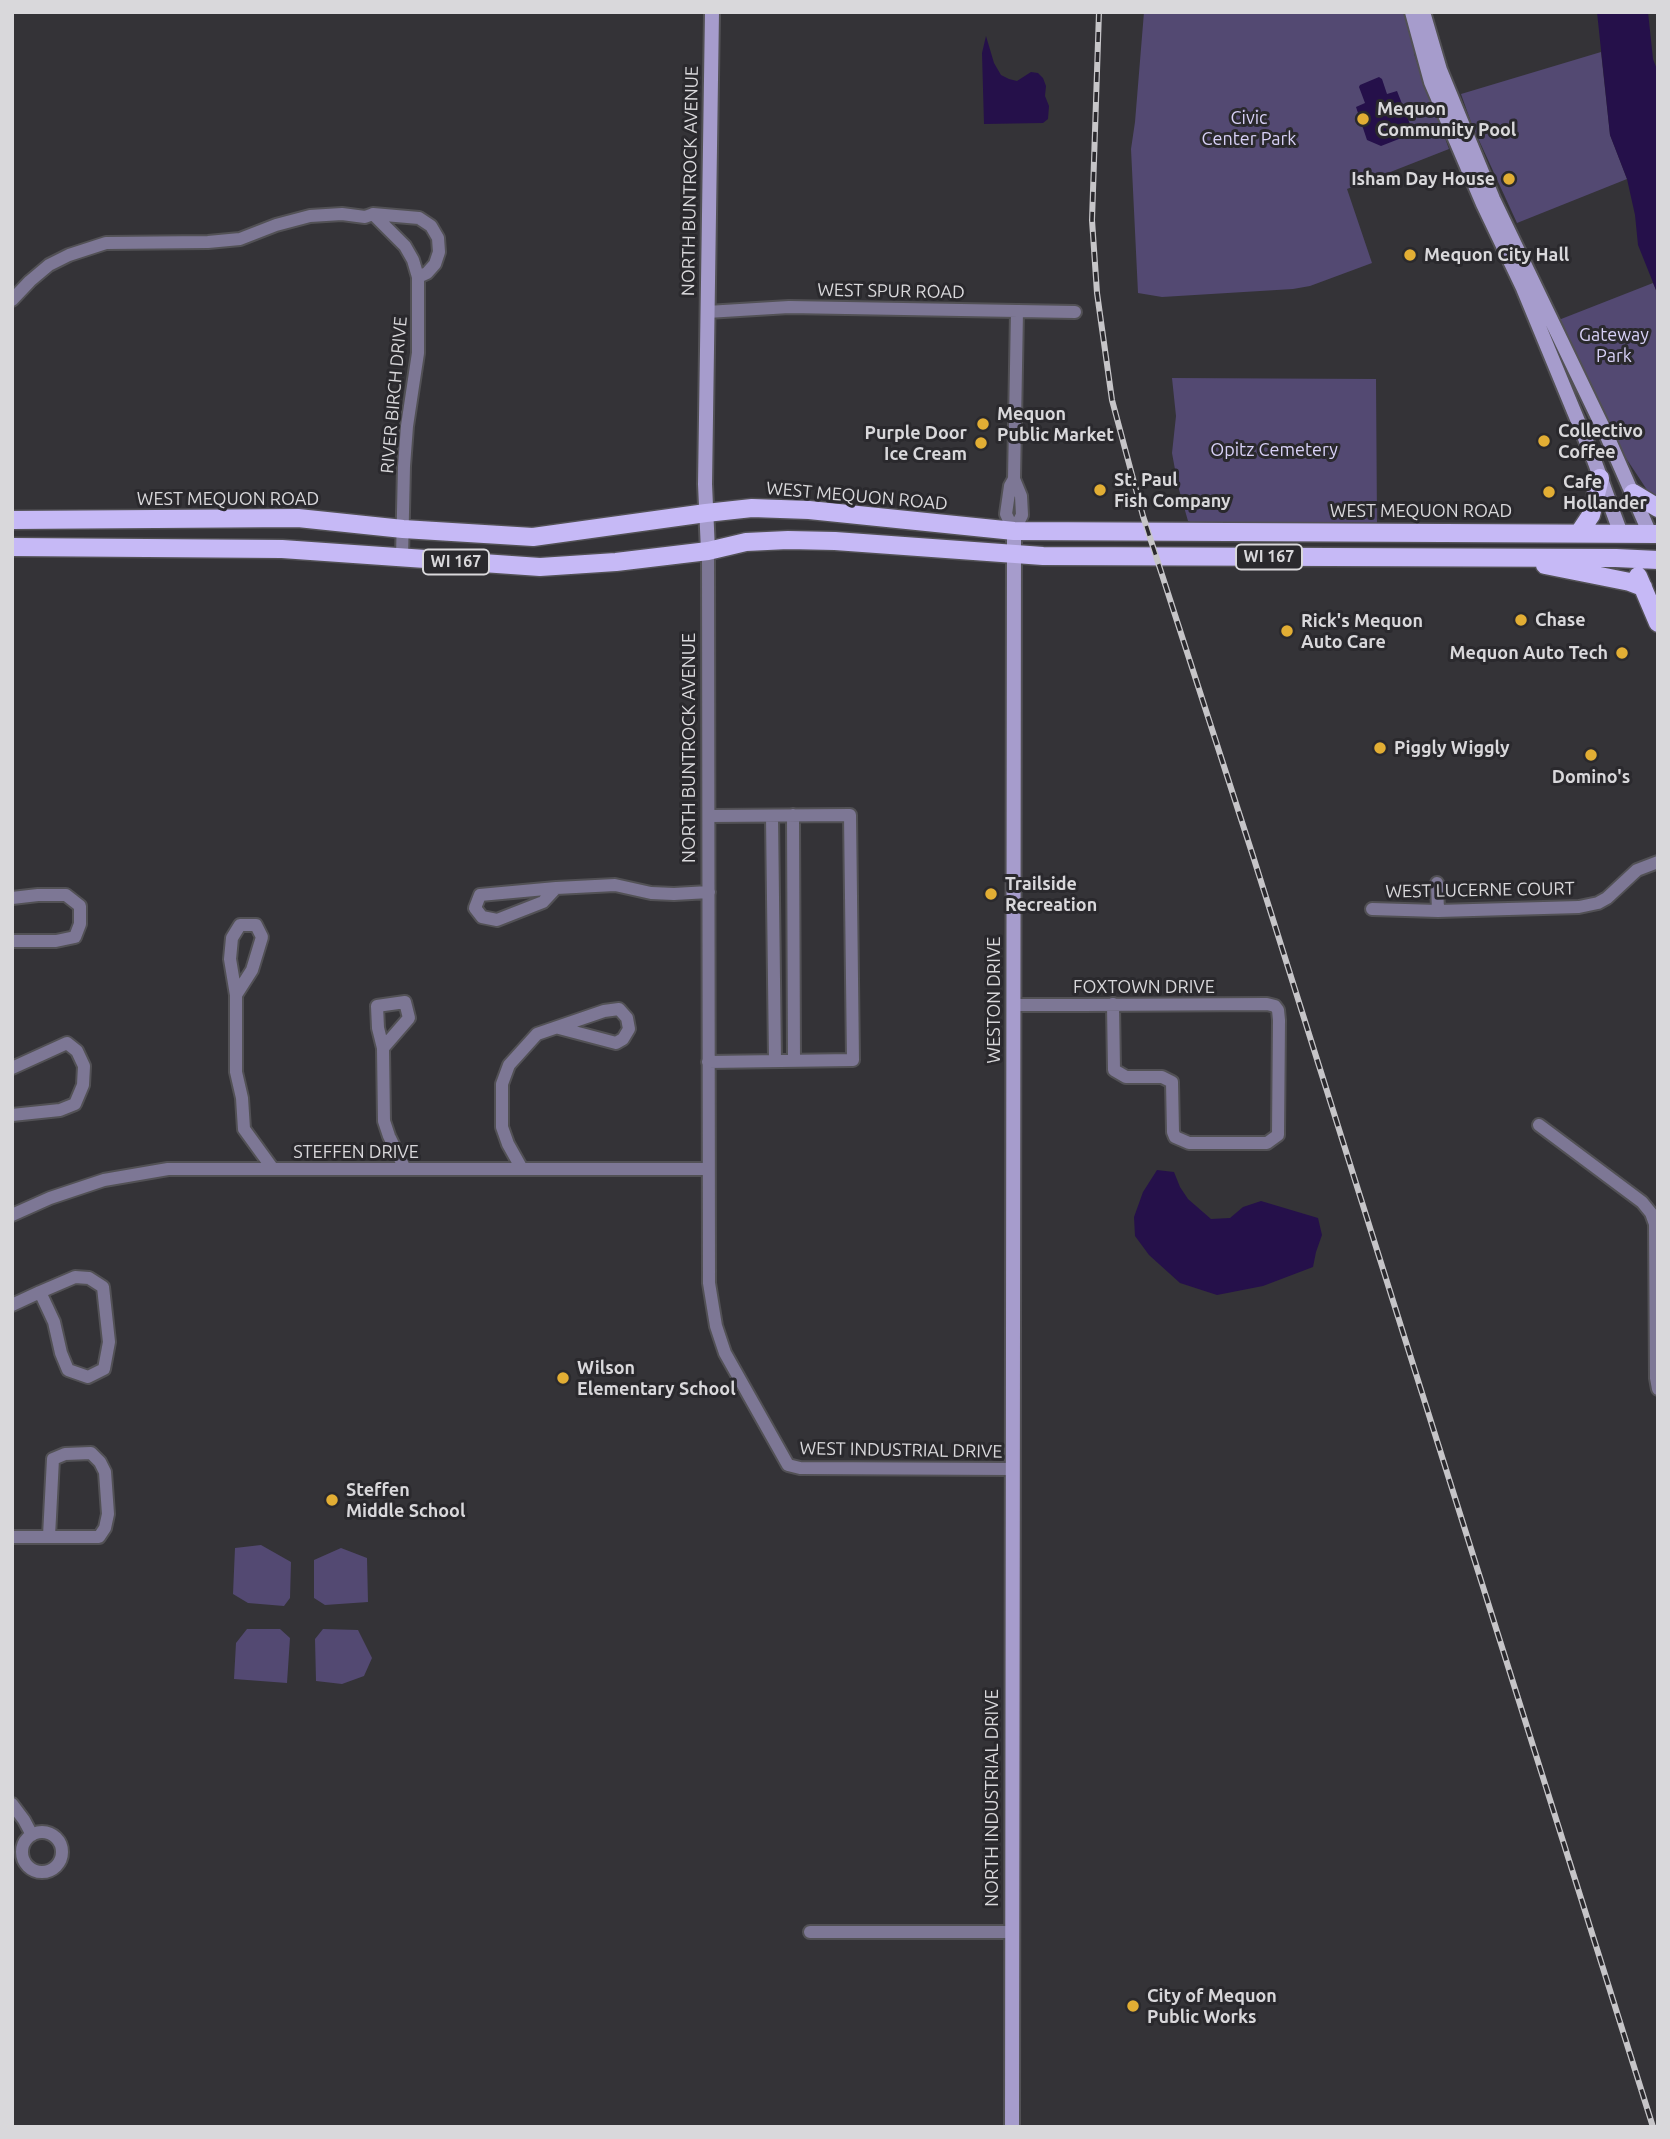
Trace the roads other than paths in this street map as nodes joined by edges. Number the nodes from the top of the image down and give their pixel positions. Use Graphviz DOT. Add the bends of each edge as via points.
graph roads {
  1 [pos="712,12"];
  2 [pos="1412,12"];
  3 [pos="1423,12"];
  4 [pos="373,214"];
  5 [pos="418,277"];
  6 [pos="12,300"];
  7 [pos="1017,311"];
  8 [pos="707,312"];
  9 [pos="1075,312"];
  10 [pos="1600,478"];
  11 [pos="1633,493"];
  12 [pos="1658,508"];
  13 [pos="706,513"];
  14 [pos="155,519"];
  15 [pos="12,520"];
  16 [pos="403,529"];
  17 [pos="1014,531"];
  18 [pos="1317,531"];
  19 [pos="1579,533"];
  20 [pos="1625,545"];
  21 [pos="12,547"];
  22 [pos="156,547"];
  23 [pos="1656,547"];
  24 [pos="708,551"];
  25 [pos="1014,555"];
  26 [pos="1317,557"];
  27 [pos="402,558"];
  28 [pos="1520,558"];
  29 [pos="1643,587"];
  30 [pos="1658,623"];
  31 [pos="793,815"];
  32 [pos="709,816"];
  33 [pos="772,816"];
  34 [pos="1658,862"];
  35 [pos="1437,883"];
  36 [pos="556,888"];
  37 [pos="709,891"];
  38 [pos="12,898"];
  39 [pos="1373,909"];
  40 [pos="1438,911"];
  41 [pos="12,941"];
  42 [pos="236,995"];
  43 [pos="1114,1004"];
  44 [pos="1013,1005"];
  45 [pos="559,1028"];
  46 [pos="383,1048"];
  47 [pos="775,1061"];
  48 [pos="794,1061"];
  49 [pos="708,1062"];
  50 [pos="12,1068"];
  51 [pos="12,1115"];
  52 [pos="1539,1125"];
  53 [pos="522,1169"];
  54 [pos="273,1170"];
  55 [pos="405,1170"];
  56 [pos="708,1170"];
  57 [pos="12,1215"];
  58 [pos="40,1292"];
  59 [pos="12,1305"];
  60 [pos="1658,1389"];
  61 [pos="788,1465"];
  62 [pos="1013,1469"];
  63 [pos="49,1536"];
  64 [pos="12,1537"];
  65 [pos="12,1804"];
  66 [pos="32,1835"];
  67 [pos="810,1932"];
  68 [pos="1012,1932"];
  69 [pos="1012,2127"];
  1 -- 8 [label="street, NORTH BUNTROCK AVENUE"];
  2 -- 10 [label="street" via="1431,82 1523,288"];
  3 -- 11 [label="street" via="1440,70 1493,199"];
  4 -- 5 [label="street, RIVER BIRCH DRIVE" via="405,246"];
  4 -- 5 [label="street" via="419,218 431,226 439,252 435,264"];
  4 -- 6 [label="street" via="310,216 240,239 106,243 49,265"];
  5 -- 16 [label="street, RIVER BIRCH DRIVE" via="418,353 407,426"];
  7 -- 8 [label="street, WEST SPUR ROAD" via="789,307"];
  7 -- 9 [label="street, WEST SPUR ROAD"];
  7 -- 17 [label="street" via="1014,479 1022,515"];
  8 -- 13 [label="street, NORTH BUNTROCK AVENUE"];
  10 -- 19 [label="main road" via="1591,515"];
  10 -- 20 [label="street"];
  11 -- 12 [label="main road"];
  11 -- 23 [label="street"];
  13 -- 16 [label="main road, WEST MEQUON ROAD / WI 167" via="533,537"];
  13 -- 17 [label="main road, WEST MEQUON ROAD / WI 167" via="752,508 810,510"];
  13 -- 24 [label="street, NORTH BUNTROCK AVENUE"];
  14 -- 15 [label="main road, WEST MEQUON ROAD / WI 167"];
  14 -- 16 [label="main road, WEST MEQUON ROAD / WI 167" via="298,518"];
  14 -- 22 [label="main road"];
  16 -- 27 [label="street, RIVER BIRCH DRIVE"];
  17 -- 18 [label="main road, WEST MEQUON ROAD / WI 167"];
  17 -- 25 [label="street, WESTON DRIVE"];
  18 -- 19 [label="main road, WEST MEQUON ROAD / WI 167"];
  18 -- 26 [label="main road"];
  19 -- 20 [label="main road, WEST MEQUON ROAD / WI 167"];
  20 -- 23 [label="main road, WEST MEQUON ROAD"];
  20 -- 23 [label="main road"];
  20 -- 28 [label="main road" via="1539,546"];
  20 -- 29 [label="main road"];
  21 -- 22 [label="main road, WI 167"];
  22 -- 27 [label="main road, WI 167" via="282,549"];
  24 -- 25 [label="main road, WI 167" via="746,542 788,540"];
  24 -- 27 [label="main road, WI 167" via="540,567"];
  24 -- 32 [label="street, NORTH BUNTROCK AVENUE"];
  25 -- 26 [label="main road, WI 167"];
  25 -- 44 [label="street, WESTON DRIVE"];
  26 -- 28 [label="main road, WI 167"];
  28 -- 29 [label="main road"];
  29 -- 30 [label="main road"];
  31 -- 33 [label="street"];
  31 -- 48 [label="street"];
  31 -- 48 [label="street" via="850,815 853,1060"];
  32 -- 33 [label="street"];
  32 -- 37 [label="street, NORTH BUNTROCK AVENUE"];
  33 -- 47 [label="street"];
  34 -- 40 [label="street, WEST LUCERNE COURT" via="1637,870 1598,903"];
  35 -- 40 [label="street"];
  36 -- 36 [label="street" via="480,895 475,908 482,918 498,920 543,902"];
  36 -- 37 [label="street" via="615,885 651,893"];
  37 -- 49 [label="street, NORTH BUNTROCK AVENUE"];
  38 -- 41 [label="street" via="66,895 80,906 80,924 75,937"];
  39 -- 40 [label="street, WEST LUCERNE COURT"];
  42 -- 42 [label="street" via="252,970 262,937 256,925 240,925 232,938"];
  42 -- 54 [label="street" via="236,1072 244,1129"];
  43 -- 43 [label="street, FOXTOWN DRIVE" via="1114,1070 1126,1077 1162,1077 1172,1082 1175,1137 1189,1143 1267,1143 1278,1135 1279,1020 1275,1006"];
  43 -- 44 [label="street, FOXTOWN DRIVE"];
  44 -- 62 [label="street, WESTON DRIVE"];
  45 -- 45 [label="street" via="616,1044 629,1029 620,1009"];
  45 -- 53 [label="street" via="537,1034 509,1065 502,1084 502,1127"];
  46 -- 55 [label="street" via="384,1121"];
  47 -- 48 [label="street"];
  47 -- 49 [label="street"];
  49 -- 56 [label="street, NORTH BUNTROCK AVENUE"];
  50 -- 51 [label="street" via="67,1044 77,1051 84,1066 75,1104"];
  52 -- 60 [label="street" via="1651,1213 1655,1224"];
  53 -- 55 [label="street, STEFFEN DRIVE"];
  53 -- 56 [label="street, STEFFEN DRIVE"];
  54 -- 55 [label="street, STEFFEN DRIVE"];
  54 -- 57 [label="street, STEFFEN DRIVE" via="168,1170 104,1180"];
  56 -- 61 [label="street, NORTH BUNTROCK AVENUE" via="709,1283 716,1326 724,1353"];
  58 -- 58 [label="street" via="68,1370 88,1377 104,1369 109,1342 103,1287 89,1278 75,1277"];
  58 -- 59 [label="street"];
  61 -- 62 [label="street, WEST INDUSTRIAL DRIVE"];
  62 -- 68 [label="street, NORTH INDUSTRIAL DRIVE"];
  63 -- 63 [label="street" via="99,1537 105,1528 105,1472 91,1453 53,1459"];
  63 -- 64 [label="street"];
  65 -- 66 [label="street"];
  67 -- 68 [label="street"];
  68 -- 69 [label="street, NORTH INDUSTRIAL DRIVE"];
}
